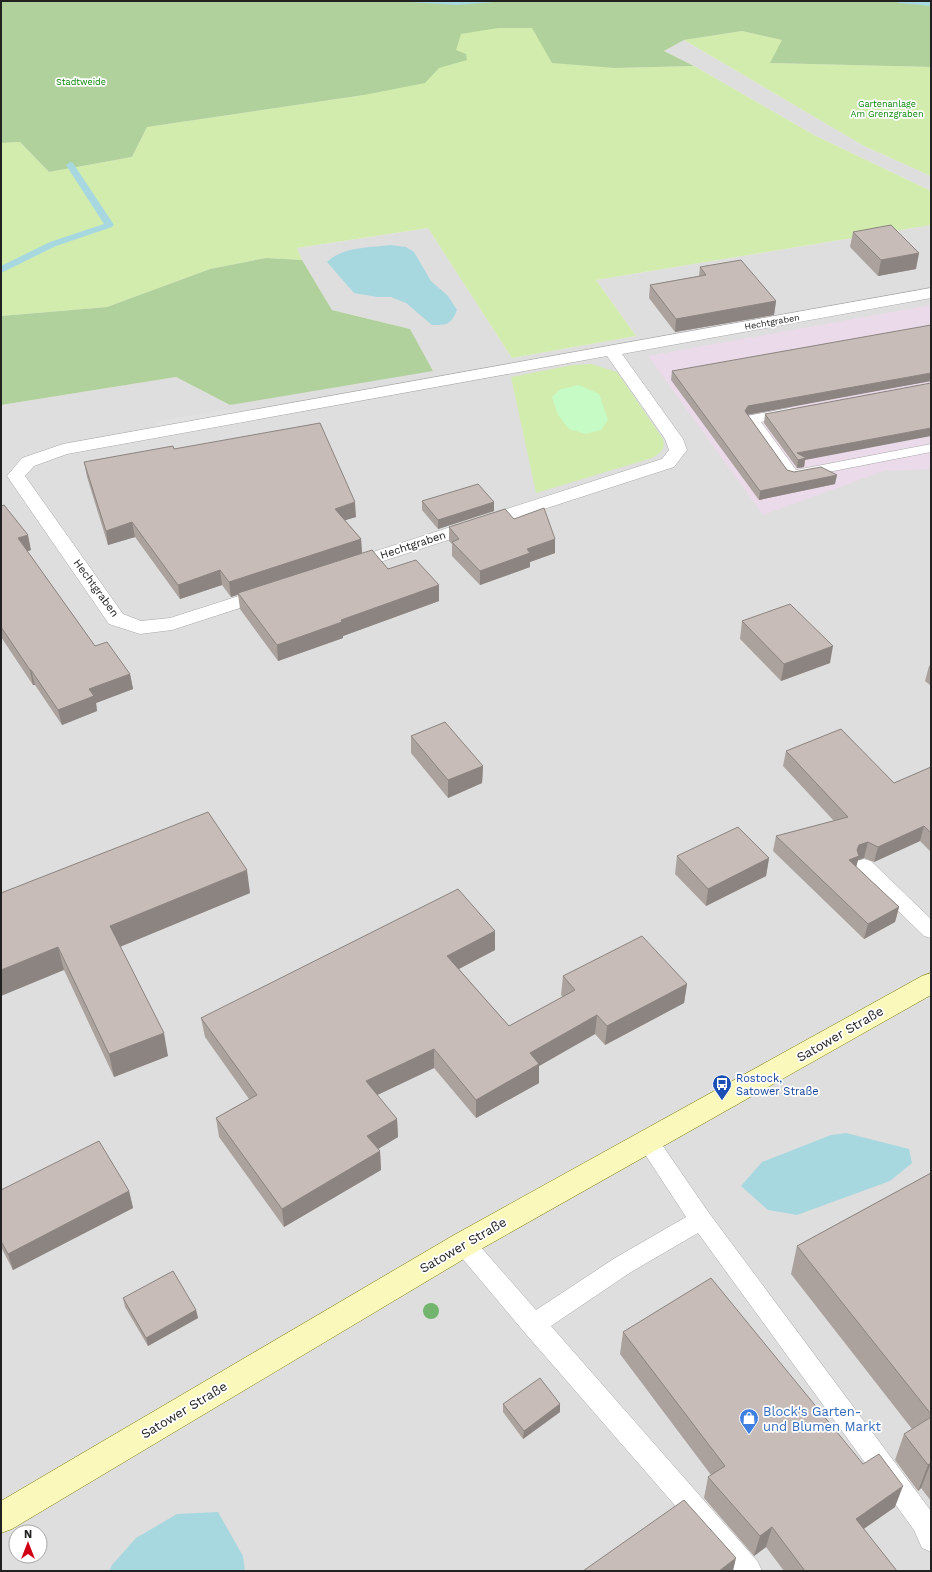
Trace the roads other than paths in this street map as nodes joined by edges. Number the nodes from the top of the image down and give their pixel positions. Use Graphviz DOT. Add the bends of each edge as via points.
graph roads {
  1 [pos="931,293"];
  2 [pos="612,351"];
  3 [pos="806,409"];
  4 [pos="931,448"];
  5 [pos="330,572"];
  6 [pos="285,587"];
  7 [pos="864,866"];
  8 [pos="931,931"];
  9 [pos="931,983"];
  10 [pos="648,1142"];
  11 [pos="701,1220"];
  12 [pos="464,1244"];
  13 [pos="533,1325"];
  14 [pos="1,1518"];
  15 [pos="931,1538"];
  16 [pos="749,1571"];
  1 -- 2 [label="street, Hechtgraben"];
  2 -- 5 [label="street, Hechtgraben" via="674,439 678,450 668,463"];
  2 -- 6 [label="street, Hechtgraben" via="63,449 28,462 16,476 116,619 140,628 172,624"];
  3 -- 4 [label="lane" via="752,419 792,475"];
  7 -- 8 [label="lane"];
  9 -- 10 [label="main road, Satower Straße"];
  10 -- 11 [label="lane"];
  10 -- 12 [label="main road, Satower Straße"];
  11 -- 13 [label="lane" via="623,1266"];
  11 -- 15 [label="lane" via="923,1521"];
  12 -- 13 [label="lane"];
  12 -- 14 [label="main road, Satower Straße"];
  13 -- 16 [label="lane"];
}
